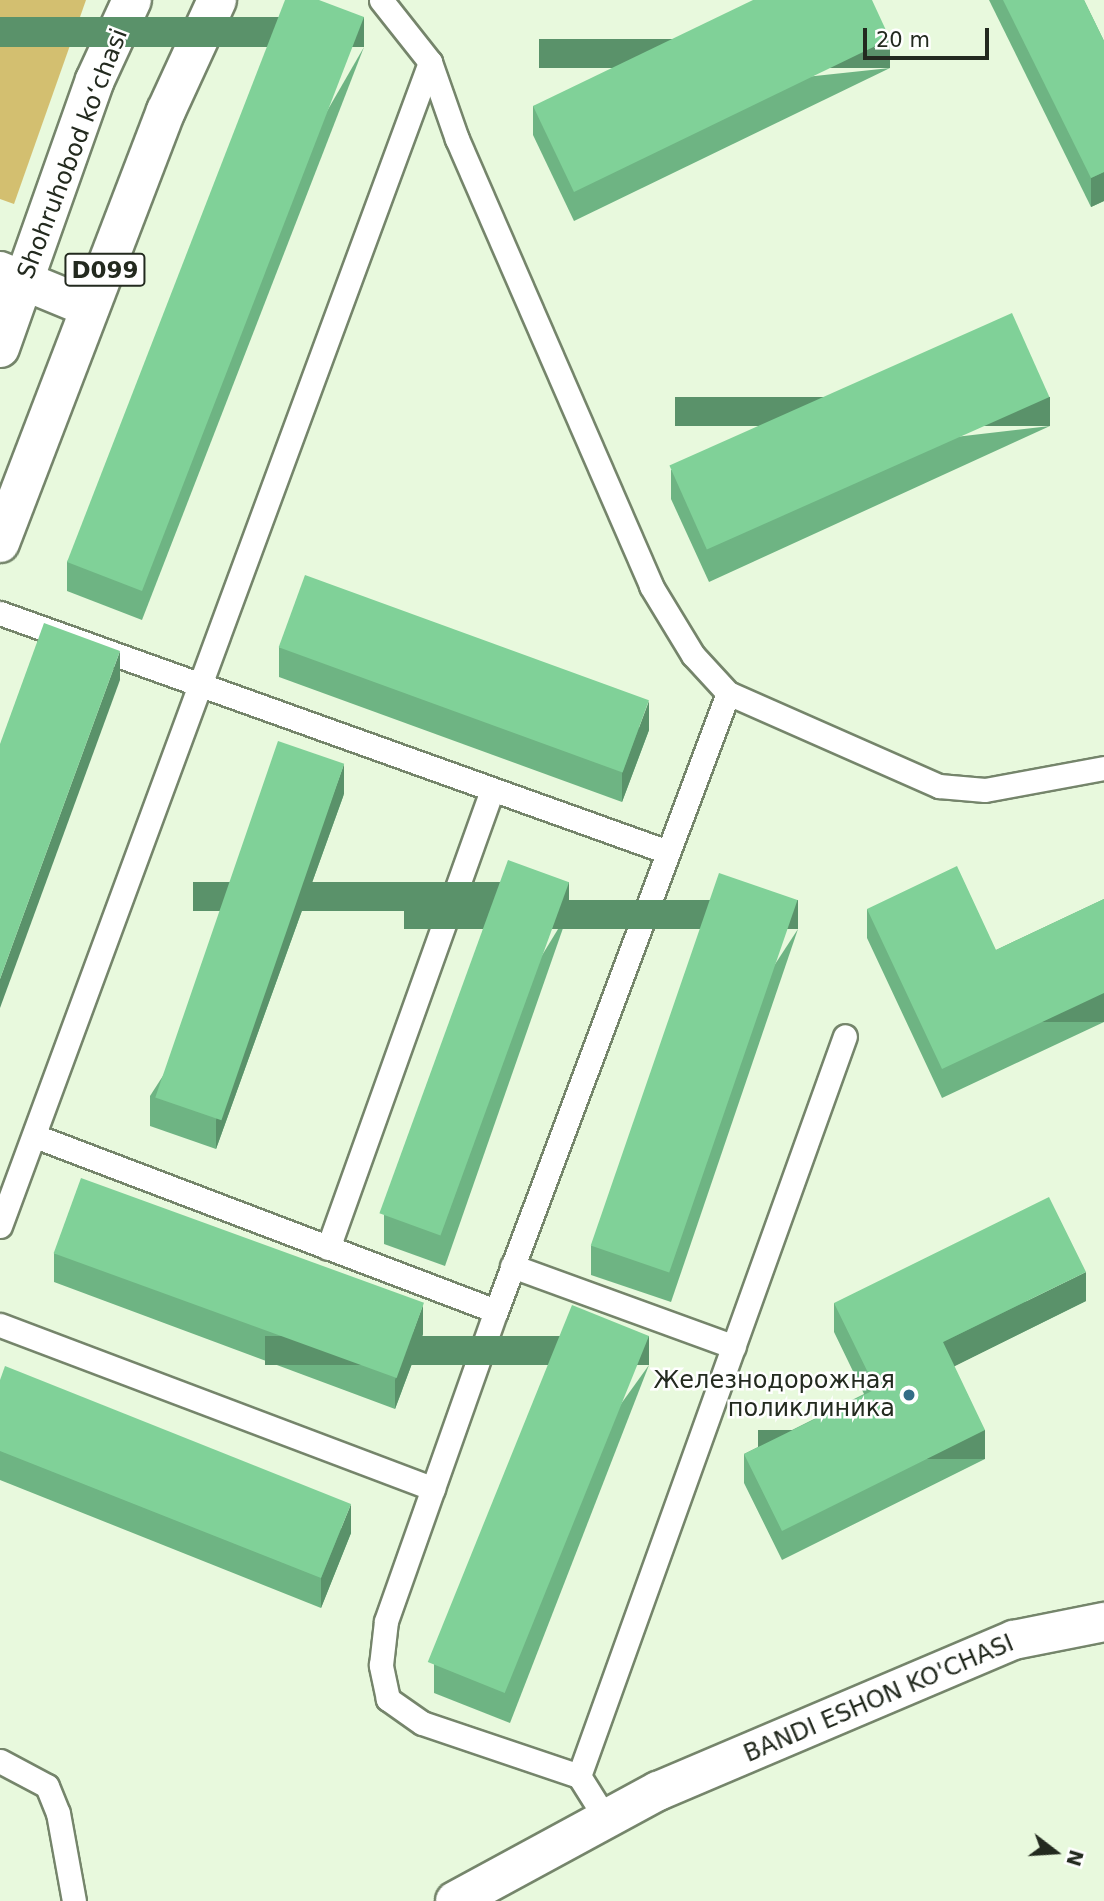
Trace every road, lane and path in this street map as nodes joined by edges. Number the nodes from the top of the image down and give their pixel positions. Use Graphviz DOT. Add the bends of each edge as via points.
graph roads {
  1 [pos="132,0"];
  2 [pos="217,0"];
  3 [pos="381,0"];
  4 [pos="430,62"];
  5 [pos="12,276"];
  6 [pos="90,308"];
  7 [pos="0,348"];
  8 [pos="0,543"];
  9 [pos="0,613"];
  10 [pos="201,685"];
  11 [pos="728,693"];
  12 [pos="1104,768"];
  13 [pos="492,789"];
  14 [pos="668,852"];
  15 [pos="845,1036"];
  16 [pos="35,1136"];
  17 [pos="0,1226"];
  18 [pos="328,1248"];
  19 [pos="512,1266"];
  20 [pos="496,1311"];
  21 [pos="0,1325"];
  22 [pos="734,1348"];
  23 [pos="433,1489"];
  24 [pos="1104,1622"];
  25 [pos="0,1761"];
  26 [pos="579,1776"];
  27 [pos="606,1819"];
  28 [pos="74,1901"];
  29 [pos="456,1901"];
  1 -- 5 [label="main road, Shohruhobod koʻchasi / D099"];
  2 -- 6 [label="main road, D099" via="166,111"];
  3 -- 4 [label="lane"];
  4 -- 10 [label="lane"];
  4 -- 11 [label="lane" via="457,139 651,586 693,655"];
  5 -- 6 [label="main road"];
  5 -- 7 [label="main road, Shohruhobod koʻchasi / D099"];
  6 -- 8 [label="main road, D099"];
  9 -- 10 [label="lane"];
  10 -- 13 [label="lane"];
  10 -- 16 [label="lane"];
  11 -- 12 [label="lane" via="939,786 985,790"];
  11 -- 14 [label="lane"];
  13 -- 14 [label="lane"];
  13 -- 18 [label="lane"];
  14 -- 19 [label="lane"];
  15 -- 22 [label="lane"];
  16 -- 17 [label="lane"];
  16 -- 18 [label="lane"];
  18 -- 20 [label="lane"];
  19 -- 20 [label="lane"];
  19 -- 22 [label="lane"];
  20 -- 23 [label="lane"];
  21 -- 23 [label="lane"];
  22 -- 26 [label="lane"];
  23 -- 26 [label="lane" via="386,1621 381,1665 388,1699 422,1723"];
  24 -- 27 [label="main road, BANDI ESHON KO'CHASI" via="1014,1640 658,1791"];
  25 -- 28 [label="lane" via="47,1786 58,1813"];
  26 -- 27 [label="lane"];
  27 -- 29 [label="main road, BANDI ESHON KO'CHASI"];
}
